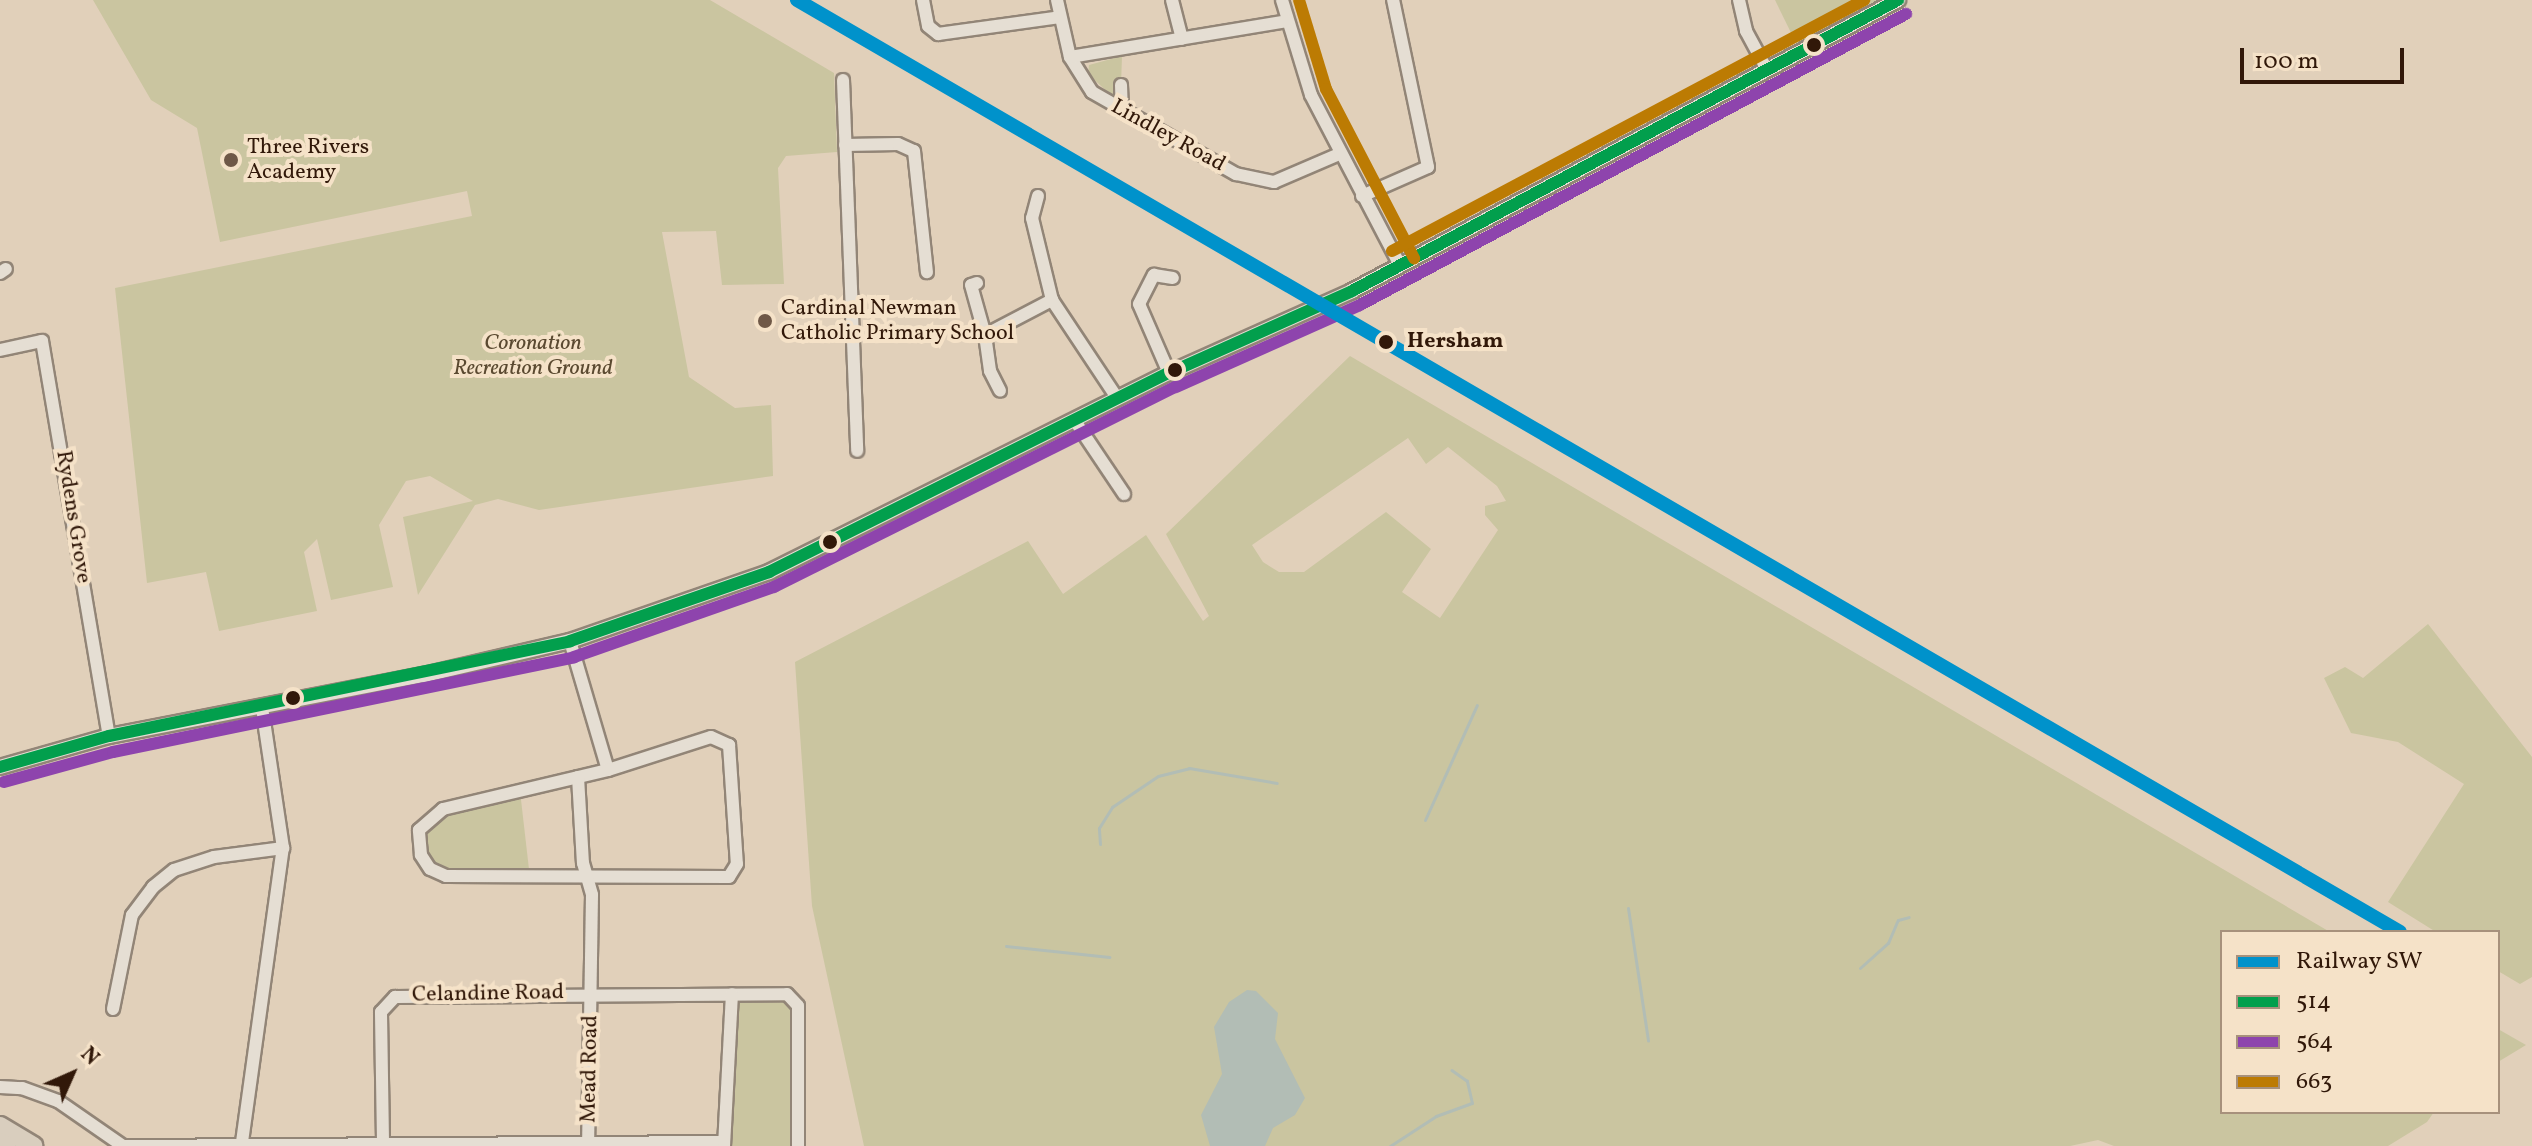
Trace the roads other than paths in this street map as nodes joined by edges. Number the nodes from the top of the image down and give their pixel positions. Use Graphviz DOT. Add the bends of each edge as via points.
graph roads {
  1 [pos="923,0"];
  2 [pos="1057,0"];
  3 [pos="1172,0"];
  4 [pos="1282,0"];
  5 [pos="1393,0"];
  6 [pos="1739,0"];
  7 [pos="1898,0"];
  8 [pos="1060,17"];
  9 [pos="1287,21"];
  10 [pos="1182,39"];
  11 [pos="1070,57"];
  12 [pos="1766,68"];
  13 [pos="843,80"];
  14 [pos="1121,85"];
  15 [pos="1122,111"];
  16 [pos="845,145"];
  17 [pos="1339,154"];
  18 [pos="1362,196"];
  19 [pos="1039,197"];
  20 [pos="1400,265"];
  21 [pos="927,272"];
  22 [pos="1173,278"];
  23 [pos="977,283"];
  24 [pos="1052,300"];
  25 [pos="985,335"];
  26 [pos="0,350"];
  27 [pos="1169,373"];
  28 [pos="1000,391"];
  29 [pos="1117,398"];
  30 [pos="1075,421"];
  31 [pos="857,451"];
  32 [pos="1124,494"];
  33 [pos="570,641"];
  34 [pos="262,707"];
  35 [pos="109,736"];
  36 [pos="0,767"];
  37 [pos="608,770"];
  38 [pos="578,777"];
  39 [pos="283,848"];
  40 [pos="587,878"];
  41 [pos="591,992"];
  42 [pos="732,994"];
  43 [pos="113,1009"];
  44 [pos="0,1087"];
  45 [pos="0,1126"];
  46 [pos="383,1141"];
  47 [pos="0,1142"];
  48 [pos="242,1142"];
  49 [pos="185,1144"];
  50 [pos="445,1144"];
  51 [pos="724,1144"];
  52 [pos="341,1145"];
  53 [pos="588,1145"];
  54 [pos="7,1146"];
  55 [pos="33,1146"];
  56 [pos="123,1146"];
  57 [pos="798,1146"];
  1 -- 8 [label="street" via="928,26 938,34"];
  2 -- 8 [label="street, Lindley Road"];
  3 -- 10 [label="street"];
  4 -- 9 [label="street"];
  5 -- 18 [label="street" via="1428,167"];
  6 -- 12 [label="street" via="1746,31"];
  7 -- 12 [label="street"];
  8 -- 11 [label="street, Lindley Road"];
  9 -- 10 [label="street"];
  9 -- 17 [label="street" via="1306,84"];
  10 -- 11 [label="street"];
  11 -- 15 [label="street, Lindley Road" via="1092,92"];
  12 -- 20 [label="street"];
  13 -- 16 [label="street"];
  14 -- 15 [label="street"];
  15 -- 17 [label="street, Lindley Road" via="1261,183 1294,178"];
  16 -- 21 [label="street" via="898,144 914,151"];
  16 -- 31 [label="street"];
  17 -- 18 [label="street"];
  18 -- 20 [label="street"];
  19 -- 24 [label="street" via="1032,218"];
  20 -- 27 [label="street" via="1275,328"];
  22 -- 27 [label="street" via="1154,275 1139,304"];
  23 -- 25 [label="street" via="971,285"];
  24 -- 25 [label="street"];
  24 -- 29 [label="street"];
  25 -- 28 [label="street" via="990,371"];
  26 -- 35 [label="street, Rydens Grove" via="42,341"];
  27 -- 29 [label="street"];
  29 -- 30 [label="street"];
  30 -- 32 [label="street"];
  30 -- 33 [label="street" via="817,551"];
  33 -- 34 [label="street"];
  33 -- 37 [label="street"];
  34 -- 35 [label="street"];
  34 -- 39 [label="street"];
  35 -- 36 [label="street"];
  37 -- 38 [label="street"];
  37 -- 40 [label="street" via="711,737 725,740 737,864 729,877 720,879"];
  38 -- 40 [label="street, Mead Road"];
  38 -- 40 [label="street" via="443,809 422,823 418,845 430,869 446,876"];
  39 -- 43 [label="street" via="214,857 174,870 153,887 132,915"];
  39 -- 48 [label="street"];
  40 -- 41 [label="street, Mead Road"];
  41 -- 42 [label="street, Celandine Road"];
  41 -- 46 [label="street, Celandine Road" via="402,995 385,1004"];
  41 -- 53 [label="street, Mead Road"];
  42 -- 51 [label="street"];
  42 -- 57 [label="street, Celandine Road" via="787,994 797,1001"];
  44 -- 56 [label="street" via="22,1088 67,1105"];
  45 -- 55 [label="main road"];
  46 -- 50 [label="street"];
  46 -- 52 [label="street"];
  47 -- 54 [label="main road"];
  48 -- 49 [label="street"];
  48 -- 52 [label="street"];
  49 -- 56 [label="street"];
  50 -- 53 [label="street"];
  51 -- 53 [label="street"];
}
